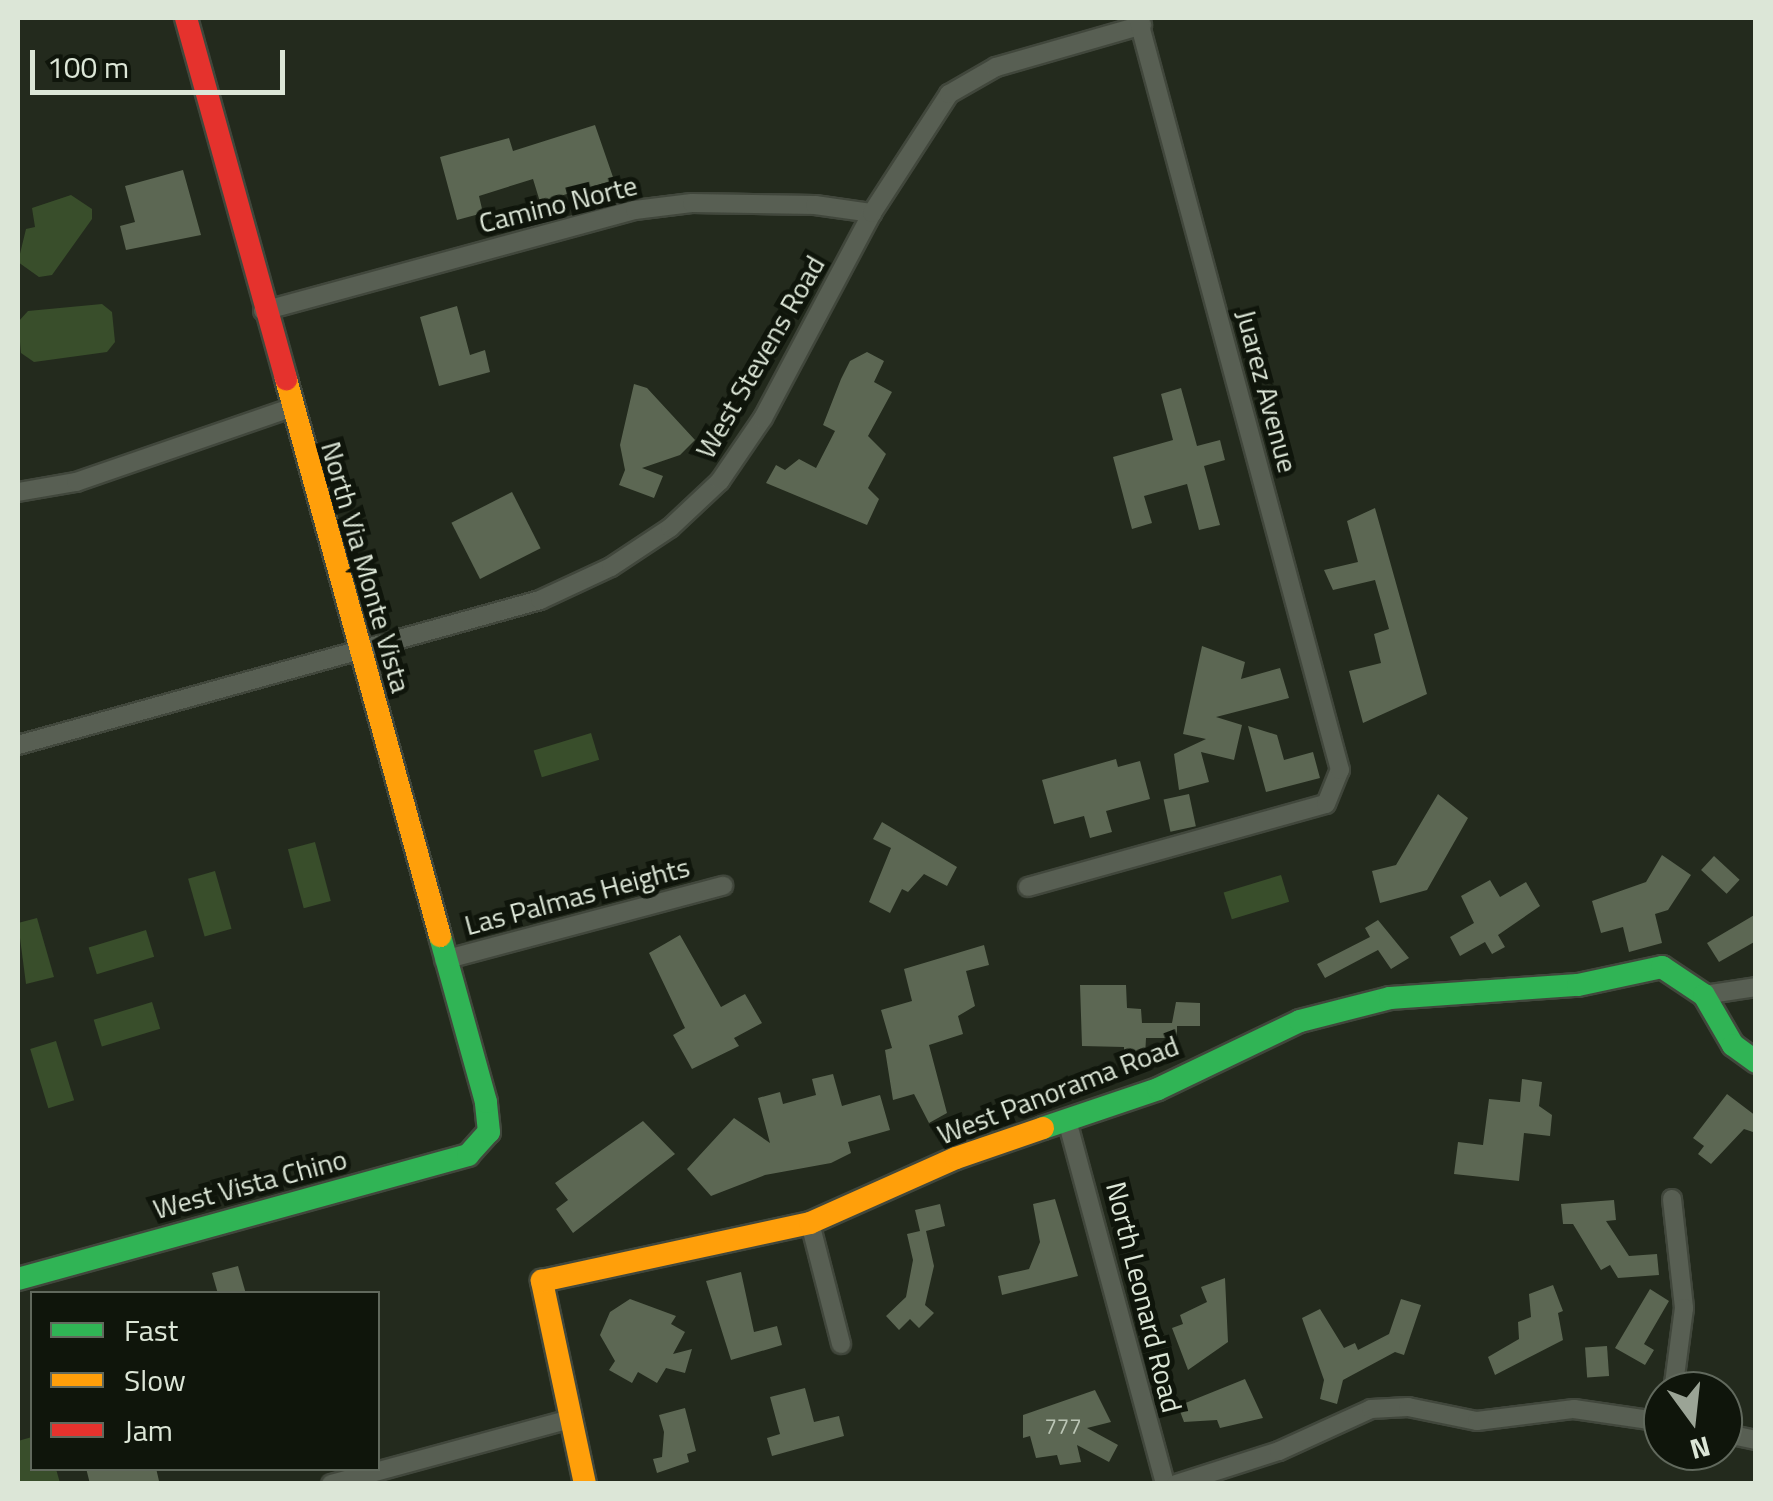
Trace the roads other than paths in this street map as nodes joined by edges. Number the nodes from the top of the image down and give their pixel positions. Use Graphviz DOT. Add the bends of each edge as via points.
graph roads {
  1 [pos="186,18"];
  2 [pos="1140,21"];
  3 [pos="872,213"];
  4 [pos="263,311"];
  5 [pos="290,408"];
  6 [pos="18,492"];
  7 [pos="360,653"];
  8 [pos="18,745"];
  9 [pos="723,886"];
  10 [pos="1028,886"];
  11 [pos="444,960"];
  12 [pos="1756,987"];
  13 [pos="1704,995"];
  14 [pos="1756,1062"];
  15 [pos="1068,1124"];
  16 [pos="489,1132"];
  17 [pos="1672,1199"];
  18 [pos="810,1223"];
  19 [pos="18,1280"];
  20 [pos="842,1344"];
  21 [pos="1676,1371"];
  22 [pos="570,1419"];
  23 [pos="1643,1419"];
  24 [pos="380,1471"];
  25 [pos="380,1471"];
  26 [pos="332,1484"];
  27 [pos="585,1484"];
  28 [pos="1165,1484"];
  29 [pos="1176,1484"];
  1 -- 4 [label="street, North Via Monte Vista"];
  2 -- 3 [label="street, West Stevens Road" via="996,67 948,94"];
  2 -- 10 [label="street, Juarez Avenue" via="1340,770 1326,804"];
  3 -- 4 [label="street, Camino Norte" via="815,204 692,203 636,210"];
  3 -- 7 [label="street, West Stevens Road" via="763,418 720,481 670,528 612,567 540,600 379,642"];
  4 -- 5 [label="street, North Via Monte Vista"];
  5 -- 6 [label="street" via="173,452"];
  5 -- 7 [label="street, North Via Monte Vista"];
  7 -- 8 [label="street, West Stevens Road"];
  7 -- 11 [label="street, North Via Monte Vista"];
  9 -- 11 [label="street, Las Palmas Heights"];
  11 -- 16 [label="street, North Via Monte Vista"];
  12 -- 13 [label="street"];
  13 -- 14 [label="street, West Panorama Road" via="1733,1045"];
  13 -- 15 [label="street, West Panorama Road" via="1662,967 1578,986 1390,998 1300,1021"];
  15 -- 18 [label="street, West Panorama Road" via="956,1158"];
  15 -- 28 [label="street, North Leonard Road"];
  16 -- 19 [label="street, West Vista Chino" via="468,1155"];
  17 -- 21 [label="street" via="1684,1308"];
  18 -- 20 [label="street"];
  18 -- 22 [label="street, West Panorama Road" via="542,1280"];
  22 -- 24 [label="street"];
  22 -- 27 [label="street"];
  23 -- 29 [label="street" via="1574,1409 1476,1421 1408,1406 1371,1409 1280,1451"];
  25 -- 26 [label="street"];
}
